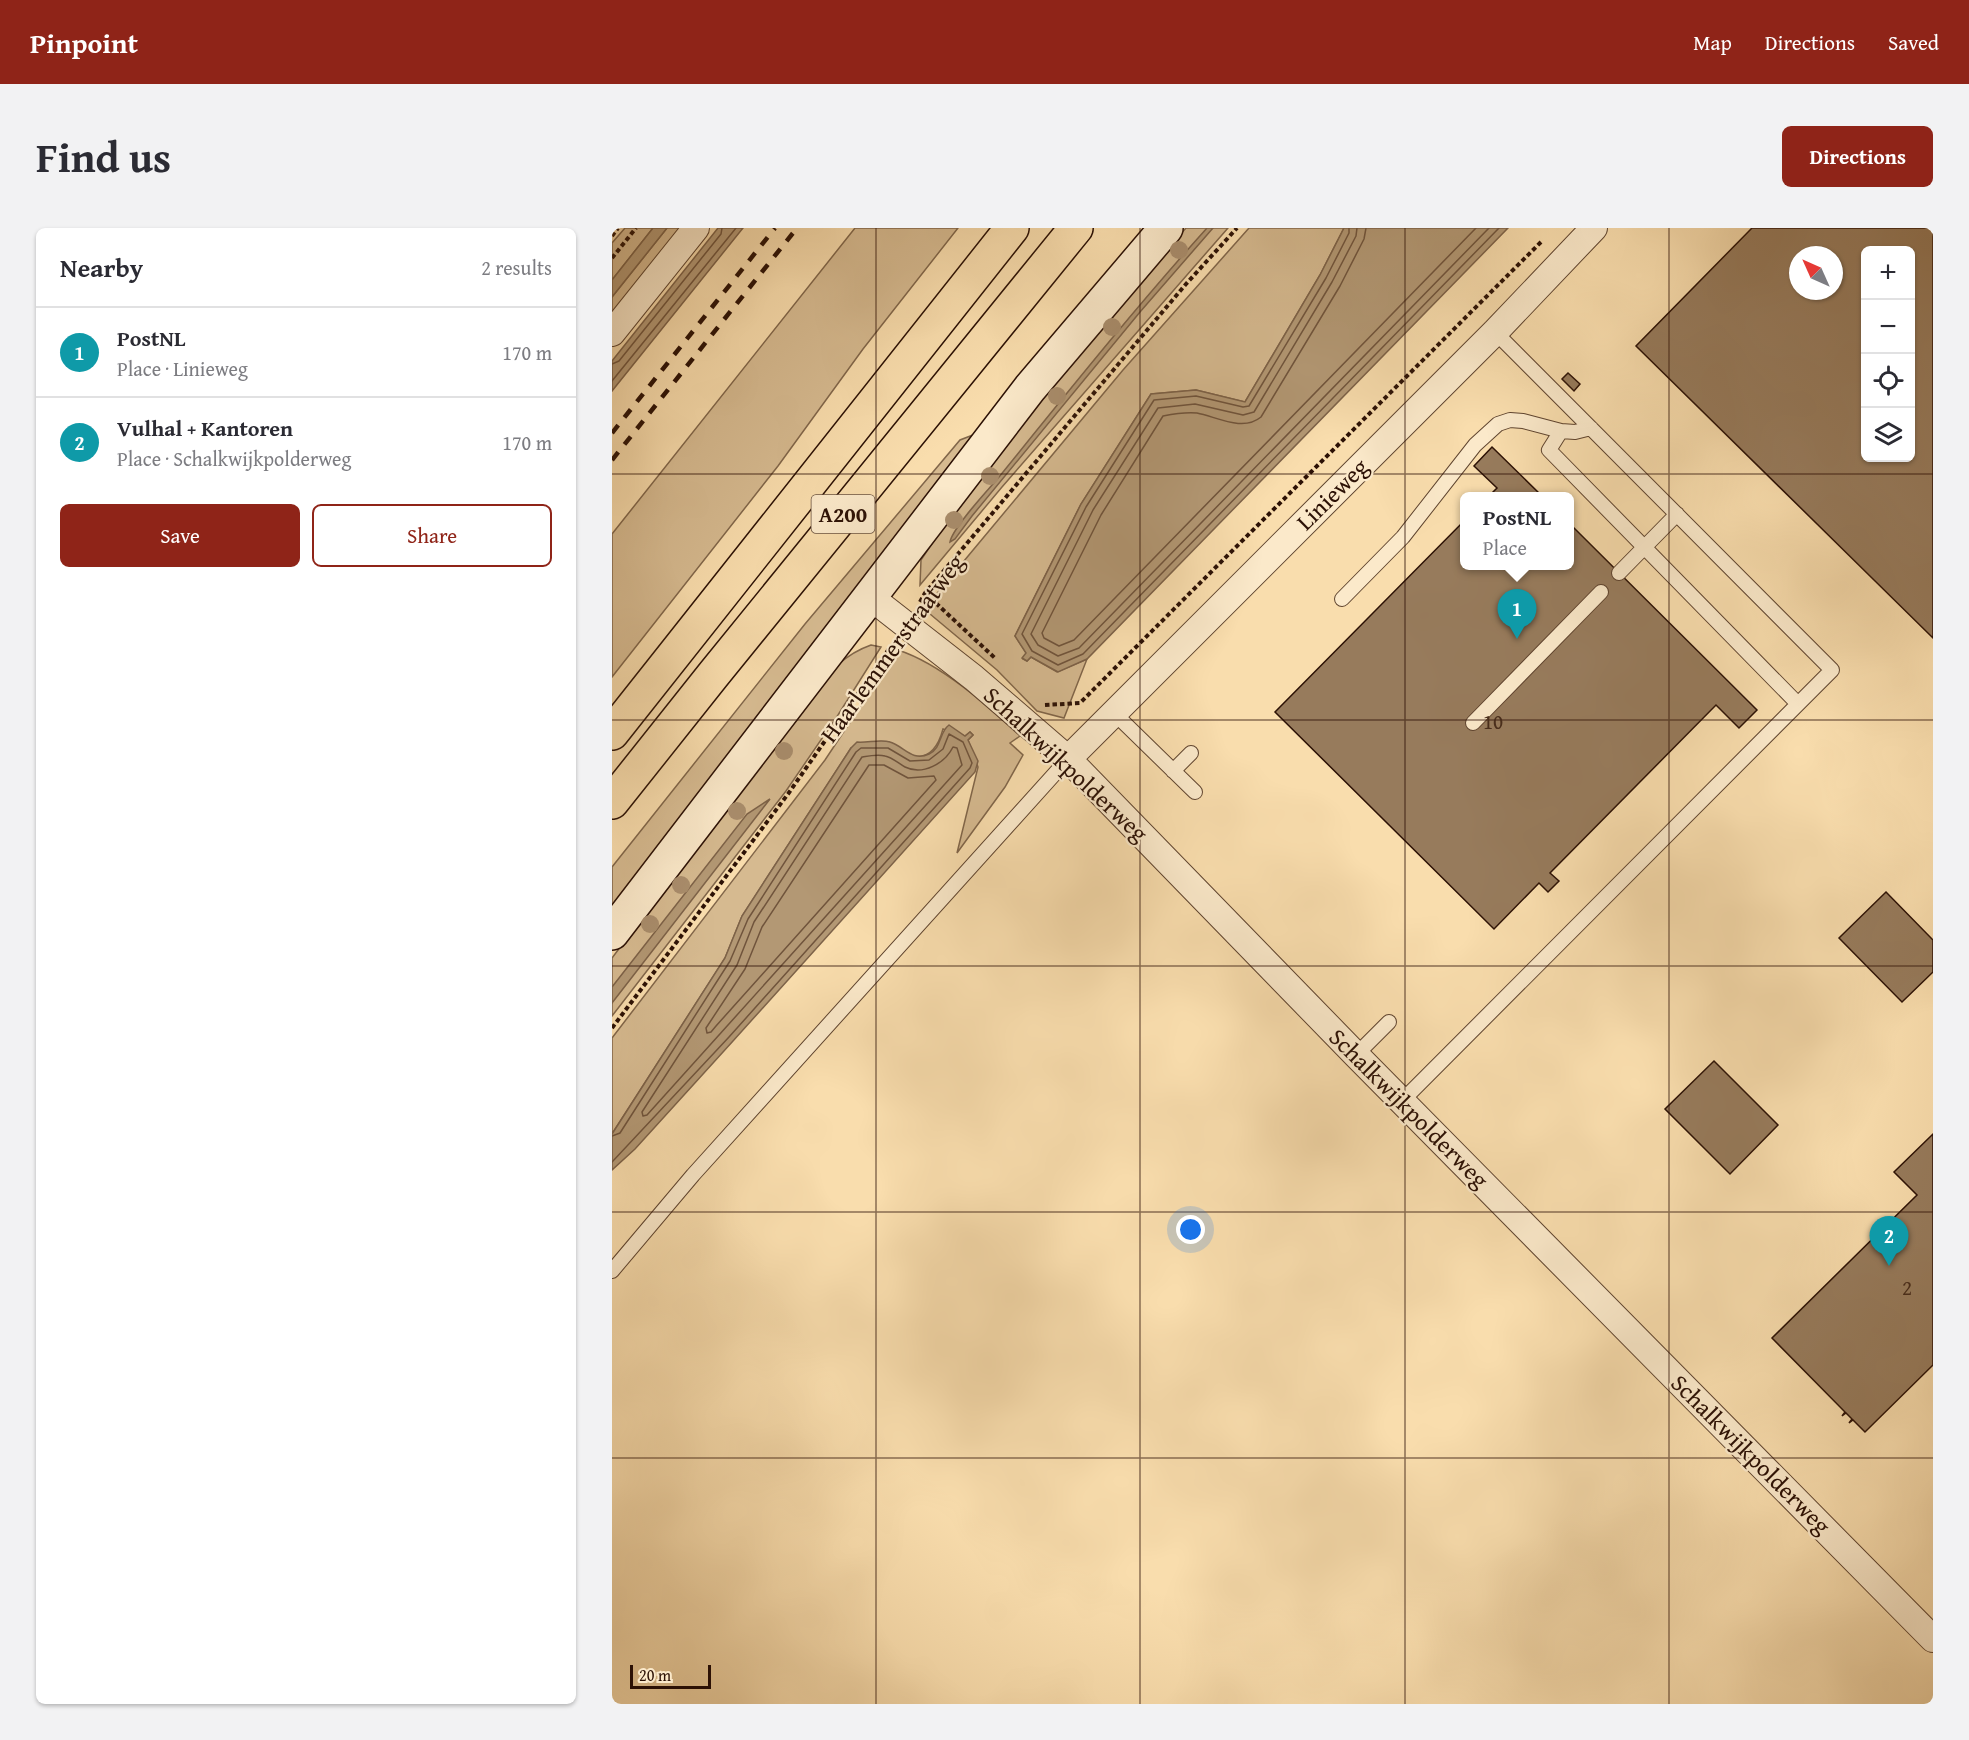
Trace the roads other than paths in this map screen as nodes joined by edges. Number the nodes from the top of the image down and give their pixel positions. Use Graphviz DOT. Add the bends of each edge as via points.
graph roads {
  1 [pos="696,228"];
  2 [pos="1012,228"];
  3 [pos="1076,228"];
  4 [pos="1166,228"];
  5 [pos="1594,228"];
  6 [pos="1495,332"];
  7 [pos="612,333"];
  8 [pos="1591,428"];
  9 [pos="1561,431"];
  10 [pos="1677,514"];
  11 [pos="1644,548"];
  12 [pos="1619,573"];
  13 [pos="1601,592"];
  14 [pos="869,596"];
  15 [pos="1342,599"];
  16 [pos="1798,704"];
  17 [pos="1113,712"];
  18 [pos="1473,723"];
  19 [pos="612,733"];
  20 [pos="1191,753"];
  21 [pos="1068,759"];
  22 [pos="1173,771"];
  23 [pos="1195,792"];
  24 [pos="612,802"];
  25 [pos="612,933"];
  26 [pos="1389,1022"];
  27 [pos="1356,1054"];
  28 [pos="1402,1101"];
  29 [pos="612,1271"];
  30 [pos="1933,1639"];
  1 -- 7 [label="street"];
  2 -- 19 [label="highway, A200"];
  3 -- 24 [label="highway, A200"];
  4 -- 14 [label="main road, Haarlemmerstraatweg" via="1030,388"];
  5 -- 6 [label="street, Linieweg"];
  6 -- 8 [label="lane"];
  6 -- 17 [label="street, Linieweg"];
  8 -- 9 [label="lane"];
  8 -- 10 [label="lane"];
  9 -- 11 [label="lane" via="1549,450"];
  9 -- 15 [label="lane" via="1523,420 1498,424 1475,445 1403,537"];
  10 -- 11 [label="lane"];
  10 -- 16 [label="lane" via="1833,670"];
  11 -- 12 [label="lane"];
  11 -- 16 [label="lane"];
  13 -- 18 [label="lane"];
  14 -- 21 [label="street, Schalkwijkpolderweg" via="974,678"];
  14 -- 25 [label="main road, Haarlemmerstraatweg"];
  16 -- 28 [label="lane"];
  17 -- 21 [label="street, Linieweg"];
  17 -- 22 [label="lane"];
  20 -- 22 [label="lane"];
  21 -- 27 [label="street, Schalkwijkpolderweg"];
  21 -- 29 [label="lane" via="693,1175"];
  22 -- 23 [label="lane"];
  26 -- 27 [label="lane"];
  27 -- 28 [label="street, Schalkwijkpolderweg"];
  28 -- 30 [label="street, Schalkwijkpolderweg"];
}
